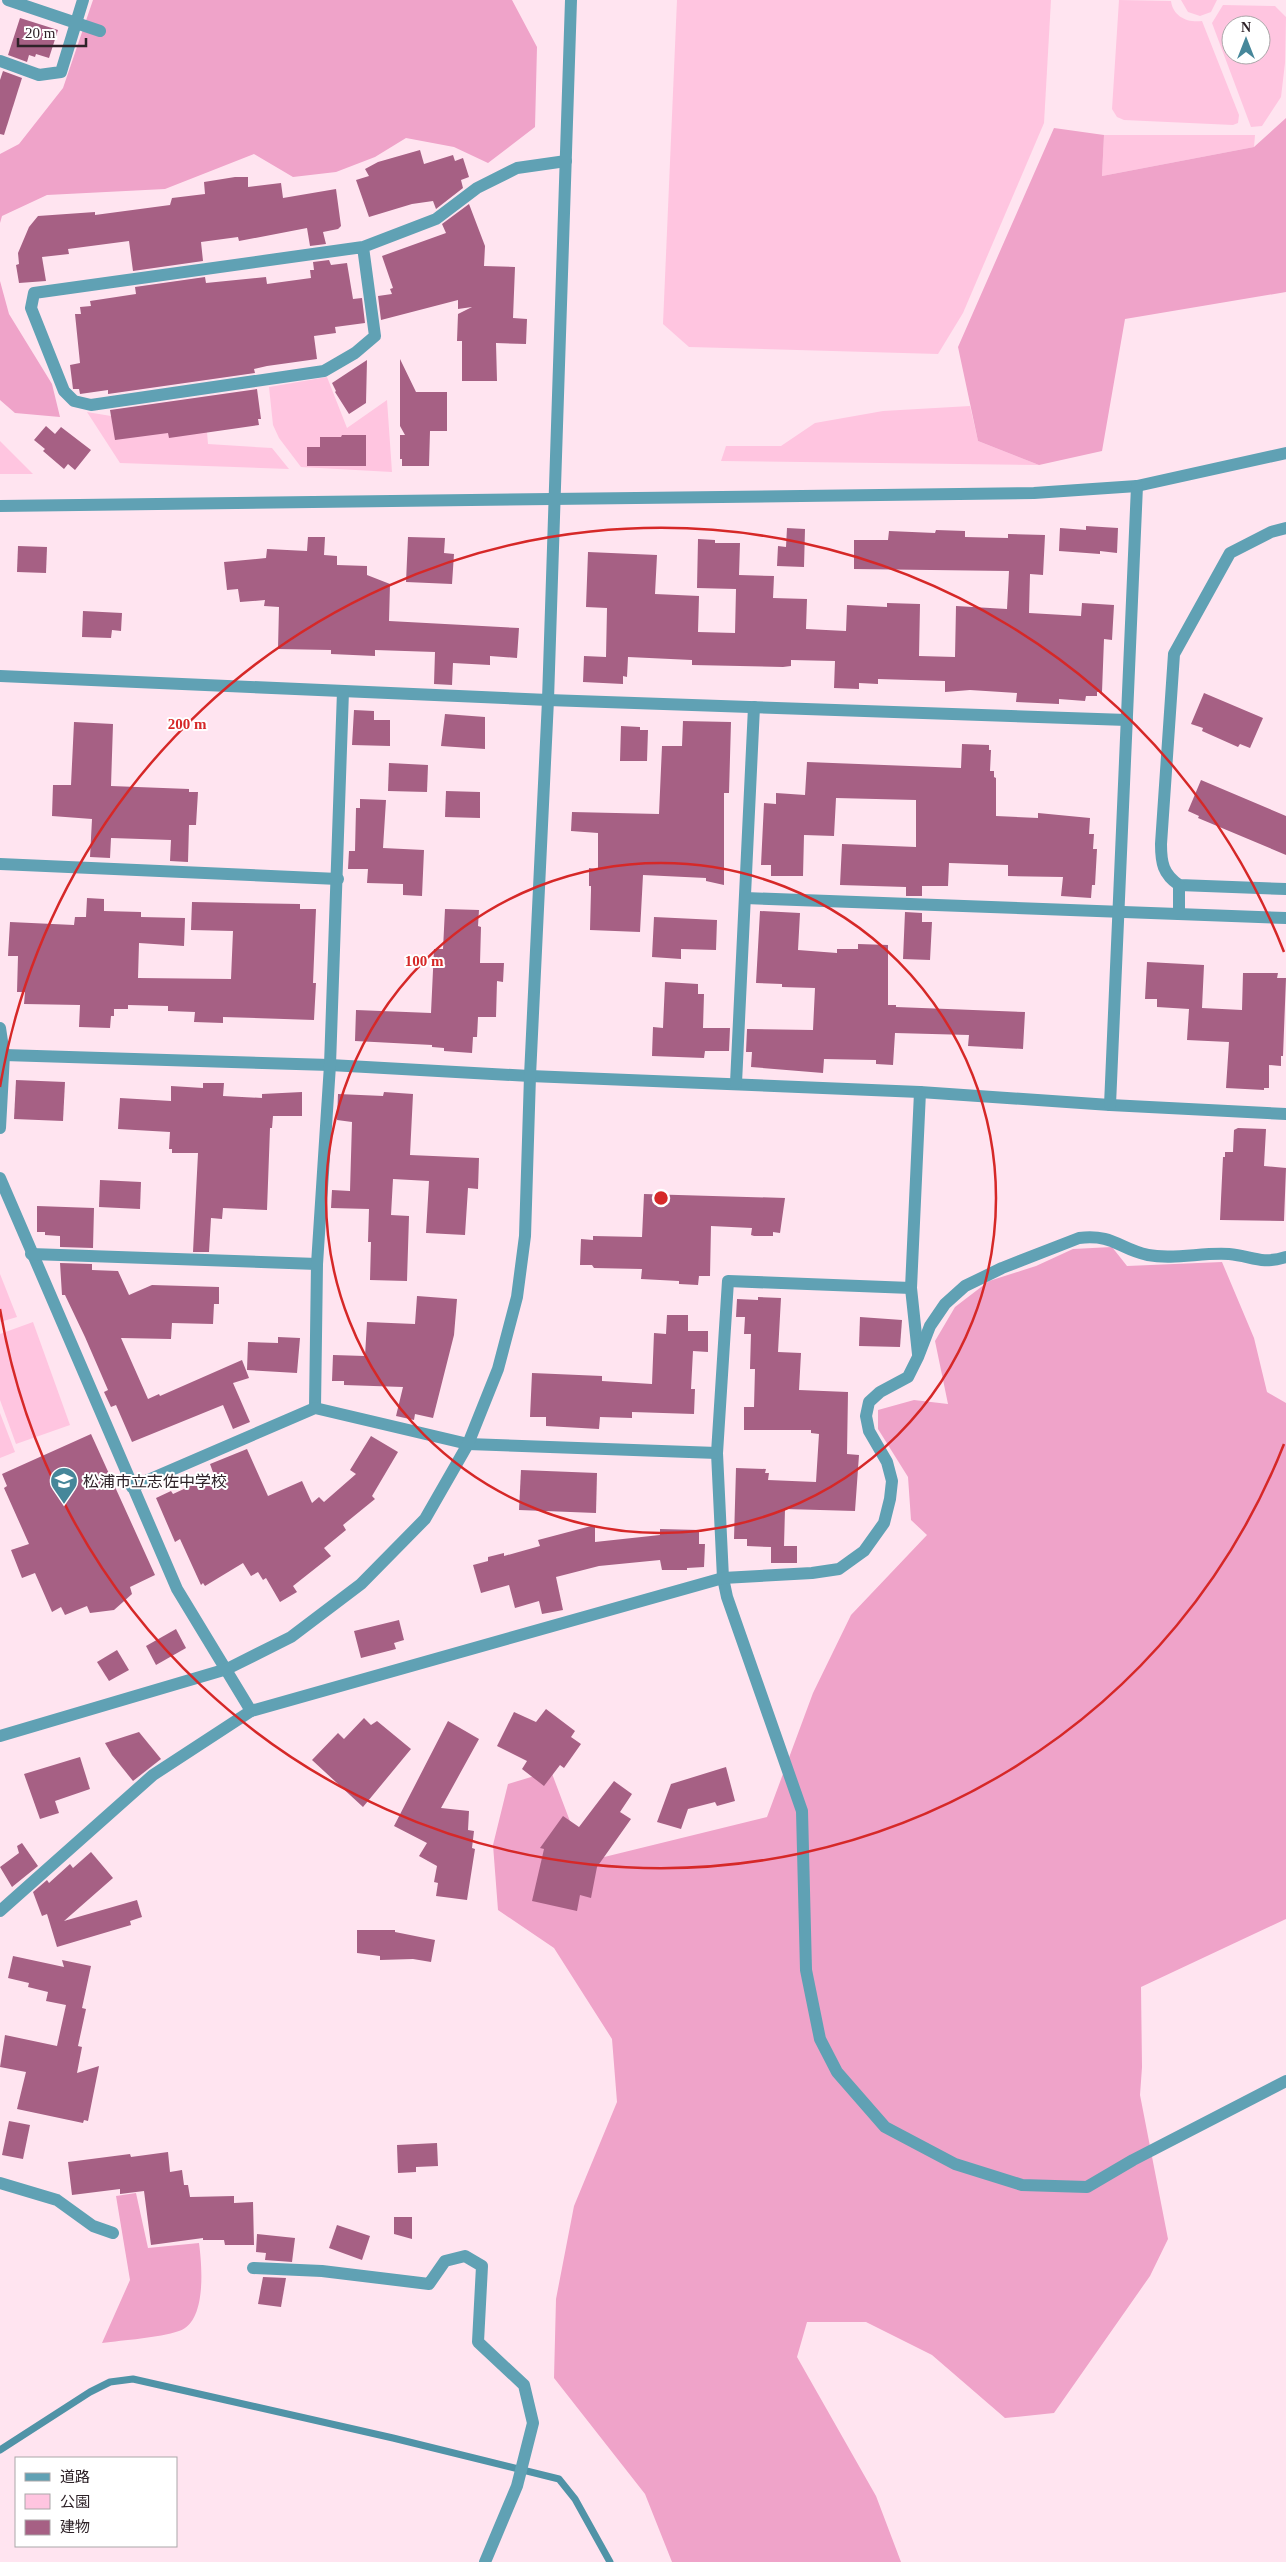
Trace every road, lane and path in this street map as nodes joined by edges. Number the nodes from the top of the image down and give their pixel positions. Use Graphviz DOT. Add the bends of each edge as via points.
graph roads {
  1 [pos="8,0"];
  2 [pos="83,0"];
  3 [pos="571,0"];
  4 [pos="76,23"];
  5 [pos="100,31"];
  6 [pos="0,62"];
  7 [pos="566,161"];
  8 [pos="363,247"];
  9 [pos="1286,453"];
  10 [pos="1137,486"];
  11 [pos="555,498"];
  12 [pos="0,506"];
  13 [pos="1286,528"];
  14 [pos="0,676"];
  15 [pos="343,691"];
  16 [pos="548,700"];
  17 [pos="754,707"];
  18 [pos="1127,720"];
  19 [pos="0,864"];
  20 [pos="338,879"];
  21 [pos="1179,885"];
  22 [pos="1286,889"];
  23 [pos="745,898"];
  24 [pos="1118,911"];
  25 [pos="1179,914"];
  26 [pos="1286,918"];
  27 [pos="0,1028"];
  28 [pos="4,1055"];
  29 [pos="330,1065"];
  30 [pos="530,1076"];
  31 [pos="736,1084"];
  32 [pos="920,1092"];
  33 [pos="1110,1105"];
  34 [pos="1286,1114"];
  35 [pos="0,1128"];
  36 [pos="0,1178"];
  37 [pos="31,1254"];
  38 [pos="1286,1257"];
  39 [pos="317,1264"];
  40 [pos="911,1288"];
  41 [pos="918,1358"];
  42 [pos="315,1408"];
  43 [pos="468,1444"];
  44 [pos="716,1453"];
  45 [pos="132,1487"];
  46 [pos="723,1578"];
  47 [pos="227,1669"];
  48 [pos="251,1711"];
  49 [pos="0,1736"];
  50 [pos="0,1911"];
  51 [pos="1286,2081"];
  52 [pos="0,2183"];
  53 [pos="113,2233"];
  54 [pos="252,2268"];
  55 [pos="485,2562"];
  1 -- 4 [label="street"];
  2 -- 4 [label="street"];
  3 -- 7 [label="street"];
  4 -- 5 [label="street"];
  4 -- 6 [label="street" via="61,72 39,75"];
  7 -- 8 [label="street" via="518,168 477,188 436,219"];
  7 -- 11 [label="street"];
  8 -- 8 [label="street" via="34,293 31,308 64,391 74,401 91,405 324,371 376,336"];
  9 -- 10 [label="street"];
  10 -- 11 [label="street" via="1034,493"];
  10 -- 18 [label="street"];
  11 -- 12 [label="street"];
  11 -- 16 [label="street"];
  13 -- 21 [label="street" via="1230,553 1174,654 1161,863 1168,878"];
  14 -- 15 [label="street"];
  15 -- 16 [label="street"];
  15 -- 20 [label="street"];
  16 -- 17 [label="street"];
  16 -- 30 [label="street"];
  17 -- 18 [label="street"];
  17 -- 23 [label="street"];
  18 -- 24 [label="street"];
  19 -- 20 [label="street"];
  20 -- 29 [label="street"];
  21 -- 22 [label="street"];
  21 -- 25 [label="street"];
  23 -- 24 [label="street"];
  23 -- 31 [label="street"];
  24 -- 25 [label="street"];
  24 -- 33 [label="street"];
  25 -- 26 [label="street"];
  27 -- 28 [label="street"];
  28 -- 29 [label="street"];
  28 -- 35 [label="street"];
  29 -- 30 [label="street"];
  29 -- 39 [label="street"];
  30 -- 31 [label="street"];
  30 -- 43 [label="street" via="525,1236 517,1297 498,1369"];
  31 -- 32 [label="street"];
  32 -- 33 [label="street"];
  32 -- 40 [label="street"];
  33 -- 34 [label="street"];
  36 -- 37 [label="street"];
  37 -- 39 [label="street"];
  37 -- 45 [label="street"];
  38 -- 41 [label="street" via="1257,1261 1231,1254 1149,1255 1112,1240 1094,1236 1078,1238 965,1286 945,1304 930,1326"];
  39 -- 42 [label="street"];
  40 -- 41 [label="street"];
  40 -- 44 [label="street" via="728,1281"];
  41 -- 46 [label="street" via="908,1377 869,1402 866,1416 868,1431 887,1462 892,1480 884,1523 864,1551 839,1569 812,1574"];
  42 -- 43 [label="street"];
  42 -- 45 [label="street"];
  43 -- 44 [label="street"];
  43 -- 47 [label="street" via="425,1519 361,1584 291,1637"];
  44 -- 46 [label="street"];
  45 -- 47 [label="street" via="177,1589"];
  46 -- 48 [label="street"];
  46 -- 51 [label="street" via="726,1597 802,1811 806,1970 820,2038 837,2072 885,2127 955,2164 1022,2185 1087,2187"];
  47 -- 48 [label="street"];
  47 -- 49 [label="street"];
  48 -- 50 [label="street" via="153,1775"];
  52 -- 53 [label="street" via="57,2200 93,2226"];
  54 -- 55 [label="street" via="322,2271 429,2284 445,2260 465,2256 482,2266 478,2342 524,2385 533,2423 517,2486"];
}
